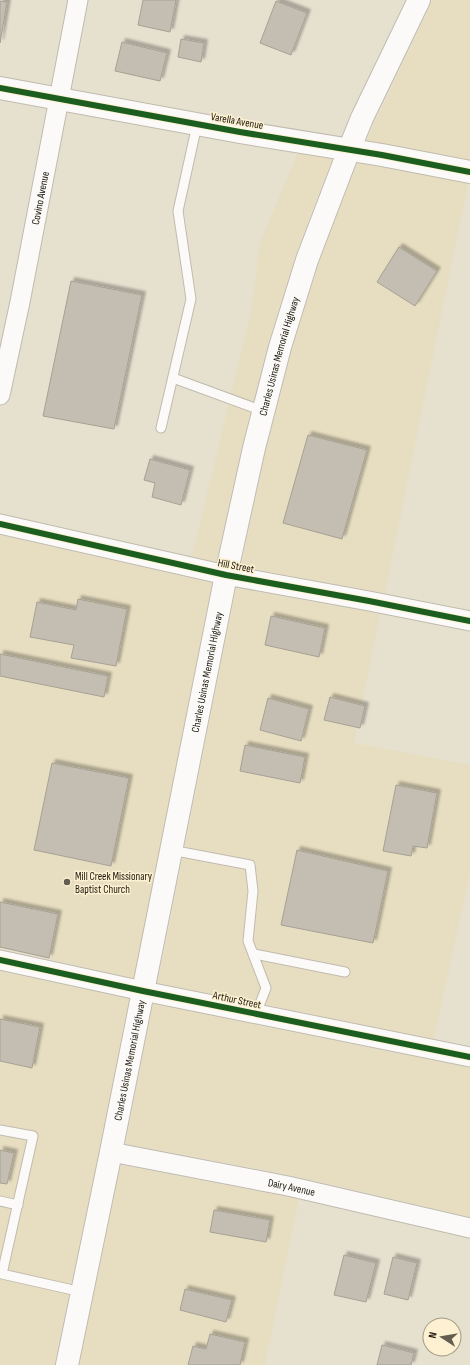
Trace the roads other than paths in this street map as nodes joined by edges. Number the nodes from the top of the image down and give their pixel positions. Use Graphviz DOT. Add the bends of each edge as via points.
graph roads {
  1 [pos="78,0"];
  2 [pos="419,0"];
  3 [pos="0,88"];
  4 [pos="60,99"];
  5 [pos="198,125"];
  6 [pos="349,150"];
  7 [pos="470,172"];
  8 [pos="173,378"];
  9 [pos="0,395"];
  10 [pos="263,411"];
  11 [pos="161,428"];
  12 [pos="0,524"];
  13 [pos="226,575"];
  14 [pos="470,621"];
  15 [pos="172,850"];
  16 [pos="254,954"];
  17 [pos="0,960"];
  18 [pos="345,972"];
  19 [pos="143,991"];
  20 [pos="256,1014"];
  21 [pos="470,1057"];
  22 [pos="0,1130"];
  23 [pos="111,1152"];
  24 [pos="0,1201"];
  25 [pos="18,1205"];
  26 [pos="470,1228"];
  27 [pos="82,1292"];
  28 [pos="67,1365"];
  1 -- 4 [label="street, Covino Avenue"];
  2 -- 6 [label="main road, Charles Usinas Memorial Highway"];
  3 -- 4 [label="main road, Varella Avenue"];
  4 -- 5 [label="main road, Varella Avenue"];
  4 -- 9 [label="street, Covino Avenue"];
  5 -- 6 [label="main road, Varella Avenue"];
  5 -- 8 [label="lane" via="178,211 191,299"];
  6 -- 7 [label="main road, Varella Avenue"];
  6 -- 10 [label="main road, Charles Usinas Memorial Highway" via="307,260"];
  8 -- 10 [label="lane"];
  8 -- 11 [label="lane"];
  10 -- 13 [label="main road, Charles Usinas Memorial Highway"];
  12 -- 13 [label="street, Hill Street"];
  13 -- 14 [label="street, Hill Street"];
  13 -- 15 [label="main road, Charles Usinas Memorial Highway"];
  15 -- 16 [label="lane" via="250,865 253,891 248,941"];
  15 -- 19 [label="main road, Charles Usinas Memorial Highway"];
  16 -- 18 [label="lane"];
  16 -- 20 [label="lane" via="266,988"];
  17 -- 19 [label="street, Arthur Street"];
  19 -- 20 [label="street, Arthur Street"];
  19 -- 23 [label="main road, Charles Usinas Memorial Highway"];
  20 -- 21 [label="street, Arthur Street"];
  22 -- 25 [label="lane" via="32,1136"];
  23 -- 26 [label="street, Dairy Avenue" via="288,1186"];
  23 -- 27 [label="main road, Charles Usinas Memorial Highway"];
  24 -- 25 [label="lane"];
  25 -- 27 [label="lane" via="2,1274"];
  27 -- 28 [label="main road, Charles Usinas Memorial Highway"];
}
